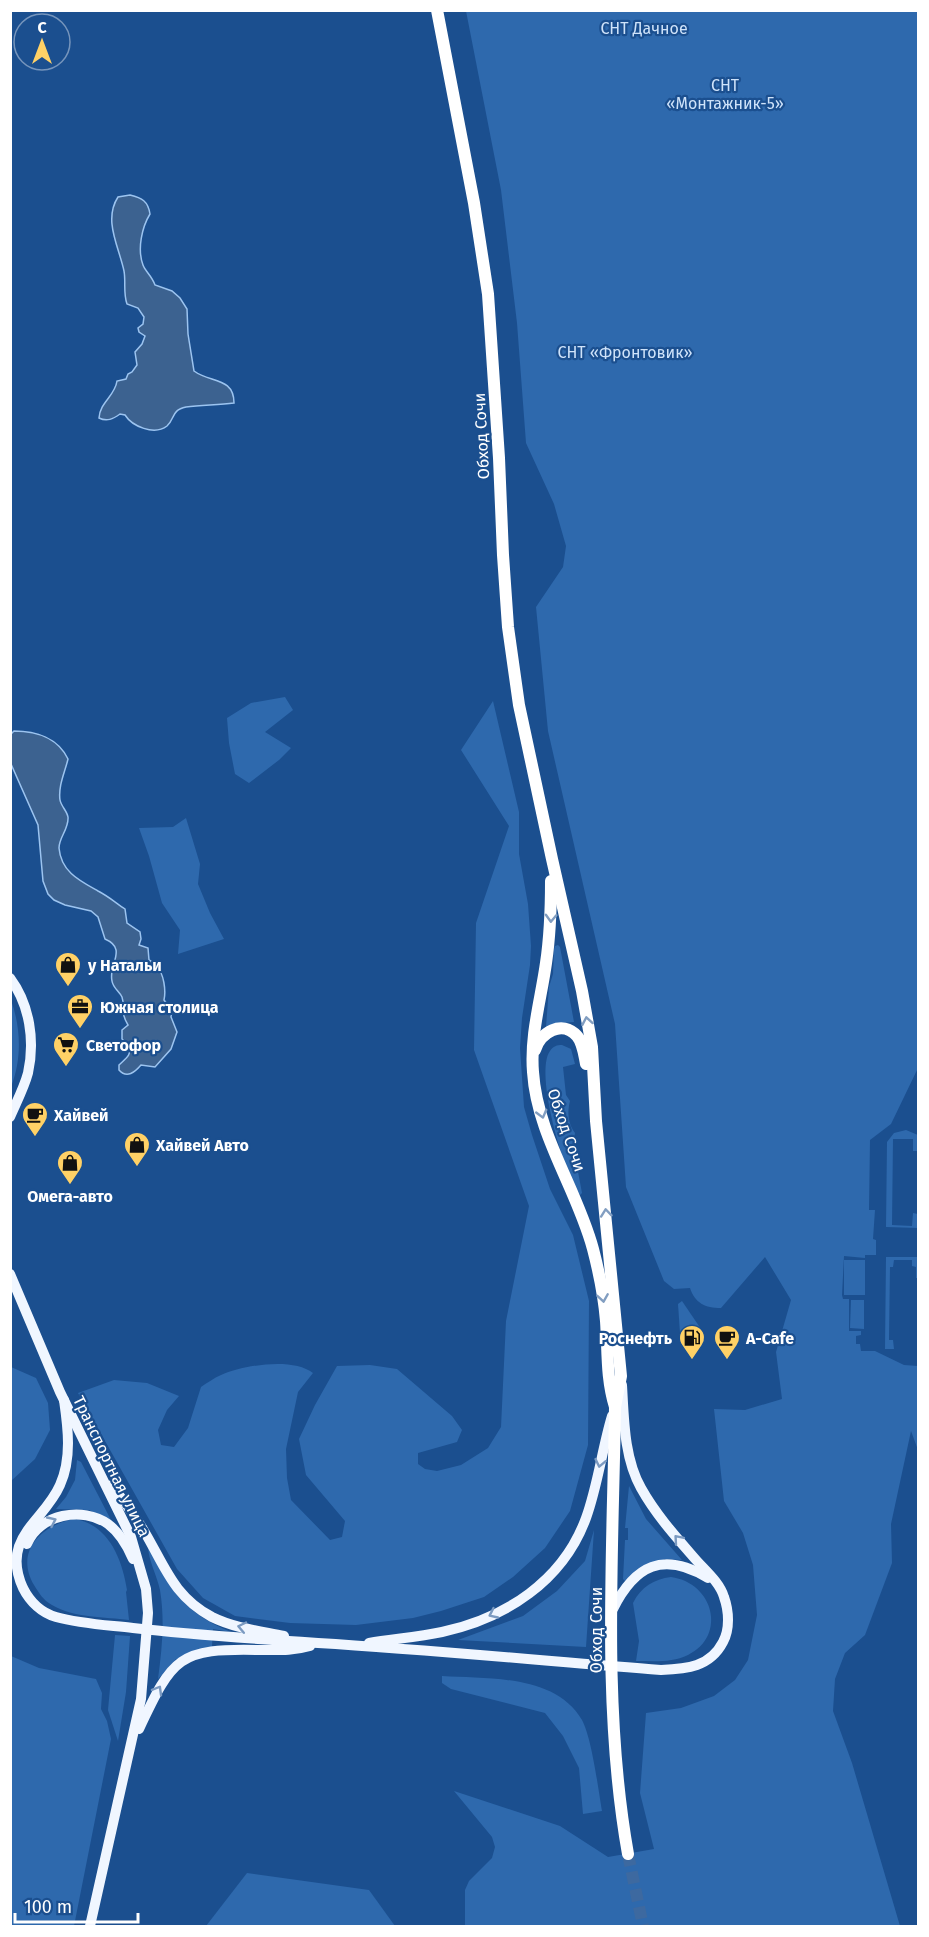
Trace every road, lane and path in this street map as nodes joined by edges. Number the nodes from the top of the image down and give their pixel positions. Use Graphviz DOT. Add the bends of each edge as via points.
graph roads {
  1 [pos="437,10"];
  2 [pos="552,859"];
  3 [pos="10,978"];
  4 [pos="533,1056"];
  5 [pos="10,1117"];
  6 [pos="596,1121"];
  7 [pos="10,1274"];
  8 [pos="621,1376"];
  9 [pos="64,1400"];
  10 [pos="615,1407"];
  11 [pos="94,1461"];
  12 [pos="716,1583"];
  13 [pos="22,1587"];
  14 [pos="146,1589"];
  15 [pos="613,1609"];
  16 [pos="320,1643"];
  17 [pos="354,1646"];
  18 [pos="132,1743"];
  19 [pos="628,1854"];
  20 [pos="90,1926"];
  1 -- 2 [label="highway, Обход Сочи" via="474,203 492,330 508,627 519,705"];
  2 -- 4 [label="highway, Обход Сочи, one-way" via="551,920"];
  6 -- 2 [label="highway, Обход Сочи, one-way" via="592,1047"];
  3 -- 5 [label="main road" via="28,1016 30,1038 27,1075"];
  4 -- 6 [label="highway" via="544,1033 564,1029 578,1036"];
  4 -- 10 [label="highway, Обход Сочи, one-way" via="535,1089 544,1122 593,1248 603,1297 608,1374"];
  8 -- 6 [label="highway, Обход Сочи, one-way"];
  7 -- 9 [label="main road, Транспортная улица"];
  8 -- 10 [label="highway, Обход Сочи"];
  12 -- 8 [label="main road, one-way" via="640,1487 628,1451"];
  9 -- 11 [label="main road, Транспортная улица"];
  9 -- 13 [label="main road" via="66,1466 60,1485 21,1541 17,1563"];
  10 -- 15 [label="highway, Обход Сочи"];
  10 -- 17 [label="main road, one-way" via="587,1516 572,1548 547,1579 530,1594 476,1622 442,1632"];
  11 -- 14 [label="main road, Транспортная улица" via="131,1537"];
  16 -- 11 [label="main road, one-way" via="232,1625 196,1605 175,1586 144,1530"];
  12 -- 15 [label="main road" via="695,1570 668,1564 656,1566 637,1574 622,1589"];
  12 -- 17 [label="main road" via="724,1595 728,1615 726,1636 717,1653 685,1669"];
  13 -- 14 [label="main road, one-way" via="22,1560 29,1538 50,1520 75,1515 98,1519 115,1530 129,1550"];
  13 -- 16 [label="main road" via="34,1605 54,1616 165,1632"];
  14 -- 18 [label="main road, Транспортная улица" via="146,1653"];
  15 -- 19 [label="highway, Обход Сочи" via="612,1714"];
  16 -- 17 [label="main road"];
  18 -- 16 [label="main road, one-way" via="160,1687 184,1658 215,1650 289,1650"];
  18 -- 20 [label="main road, Транспортная улица"];
}
